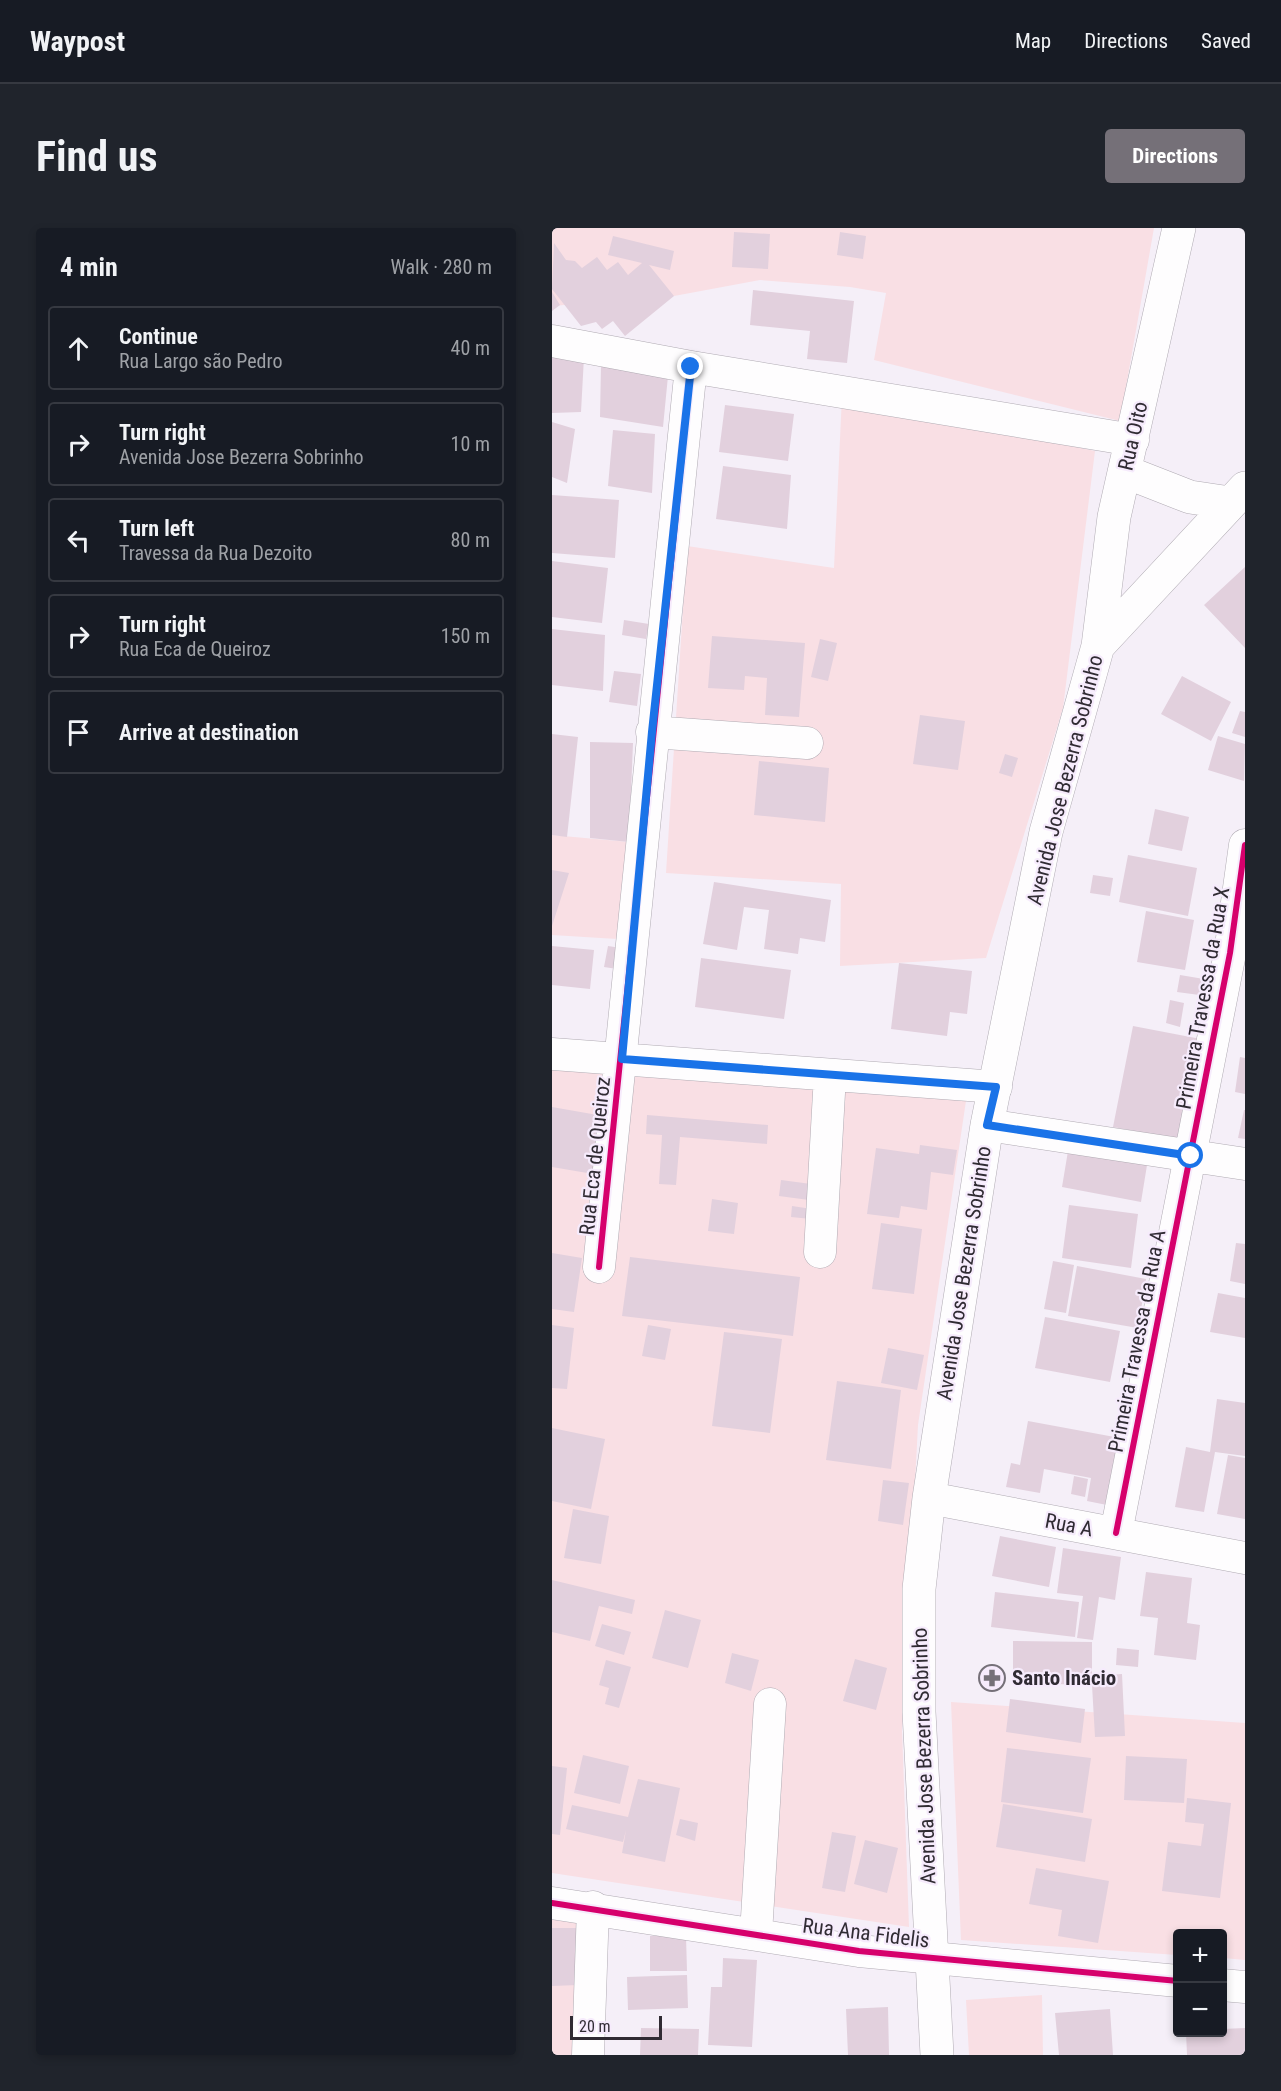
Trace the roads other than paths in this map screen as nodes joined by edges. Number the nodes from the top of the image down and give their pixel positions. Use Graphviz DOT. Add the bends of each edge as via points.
graph roads {
  1 [pos="1179,228"];
  2 [pos="552,341"];
  3 [pos="691,367"];
  4 [pos="1133,440"];
  5 [pos="1126,472"];
  6 [pos="1238,496"];
  7 [pos="1098,646"];
  8 [pos="652,732"];
  9 [pos="807,743"];
  10 [pos="1245,845"];
  11 [pos="552,1054"];
  12 [pos="622,1059"];
  13 [pos="830,1075"];
  14 [pos="996,1087"];
  15 [pos="987,1125"];
  16 [pos="1191,1156"];
  17 [pos="1245,1164"];
  18 [pos="820,1252"];
  19 [pos="599,1267"];
  20 [pos="929,1498"];
  21 [pos="1116,1533"];
  22 [pos="1245,1558"];
  23 [pos="770,1704"];
  24 [pos="552,1903"];
  25 [pos="592,1907"];
  26 [pos="756,1934"];
  27 [pos="932,1958"];
  28 [pos="1173,1981"];
  29 [pos="1227,1985"];
  30 [pos="1245,1987"];
  31 [pos="588,2055"];
  32 [pos="937,2055"];
  1 -- 4 [label="main road, Rua Oito"];
  2 -- 3 [label="street"];
  3 -- 4 [label="street"];
  3 -- 8 [label="street, Rua Eca de Queiroz"];
  4 -- 5 [label="main road, Rua Oito"];
  5 -- 6 [label="main road" via="1190,497"];
  5 -- 7 [label="main road, Rua Oito" via="1108,549"];
  6 -- 7 [label="main road, Avenida Jose Bezerra Sobrinho"];
  7 -- 14 [label="main road, Avenida Jose Bezerra Sobrinho" via="1046,832"];
  8 -- 9 [label="street"];
  8 -- 12 [label="street, Rua Eca de Queiroz"];
  10 -- 16 [label="street, Primeira Travessa da Rua X" via="1230,953"];
  11 -- 12 [label="street"];
  12 -- 13 [label="street"];
  12 -- 19 [label="street, Rua Eca de Queiroz"];
  13 -- 14 [label="street"];
  13 -- 18 [label="street"];
  14 -- 15 [label="main road, Avenida Jose Bezerra Sobrinho"];
  15 -- 16 [label="street"];
  15 -- 20 [label="main road, Avenida Jose Bezerra Sobrinho"];
  16 -- 17 [label="street"];
  16 -- 21 [label="street, Primeira Travessa da Rua A"];
  20 -- 21 [label="street, Rua A"];
  20 -- 27 [label="main road, Avenida Jose Bezerra Sobrinho" via="919,1589 919,1712"];
  21 -- 22 [label="street, Rua A"];
  23 -- 26 [label="street"];
  24 -- 25 [label="street, Rua Ana Fidelis"];
  25 -- 26 [label="street, Rua Ana Fidelis"];
  25 -- 31 [label="street"];
  26 -- 27 [label="street, Rua Ana Fidelis"];
  27 -- 28 [label="street, Rua Ana Fidelis"];
  27 -- 32 [label="main road, Avenida Jose Bezerra Sobrinho"];
  29 -- 30 [label="street"];
}
